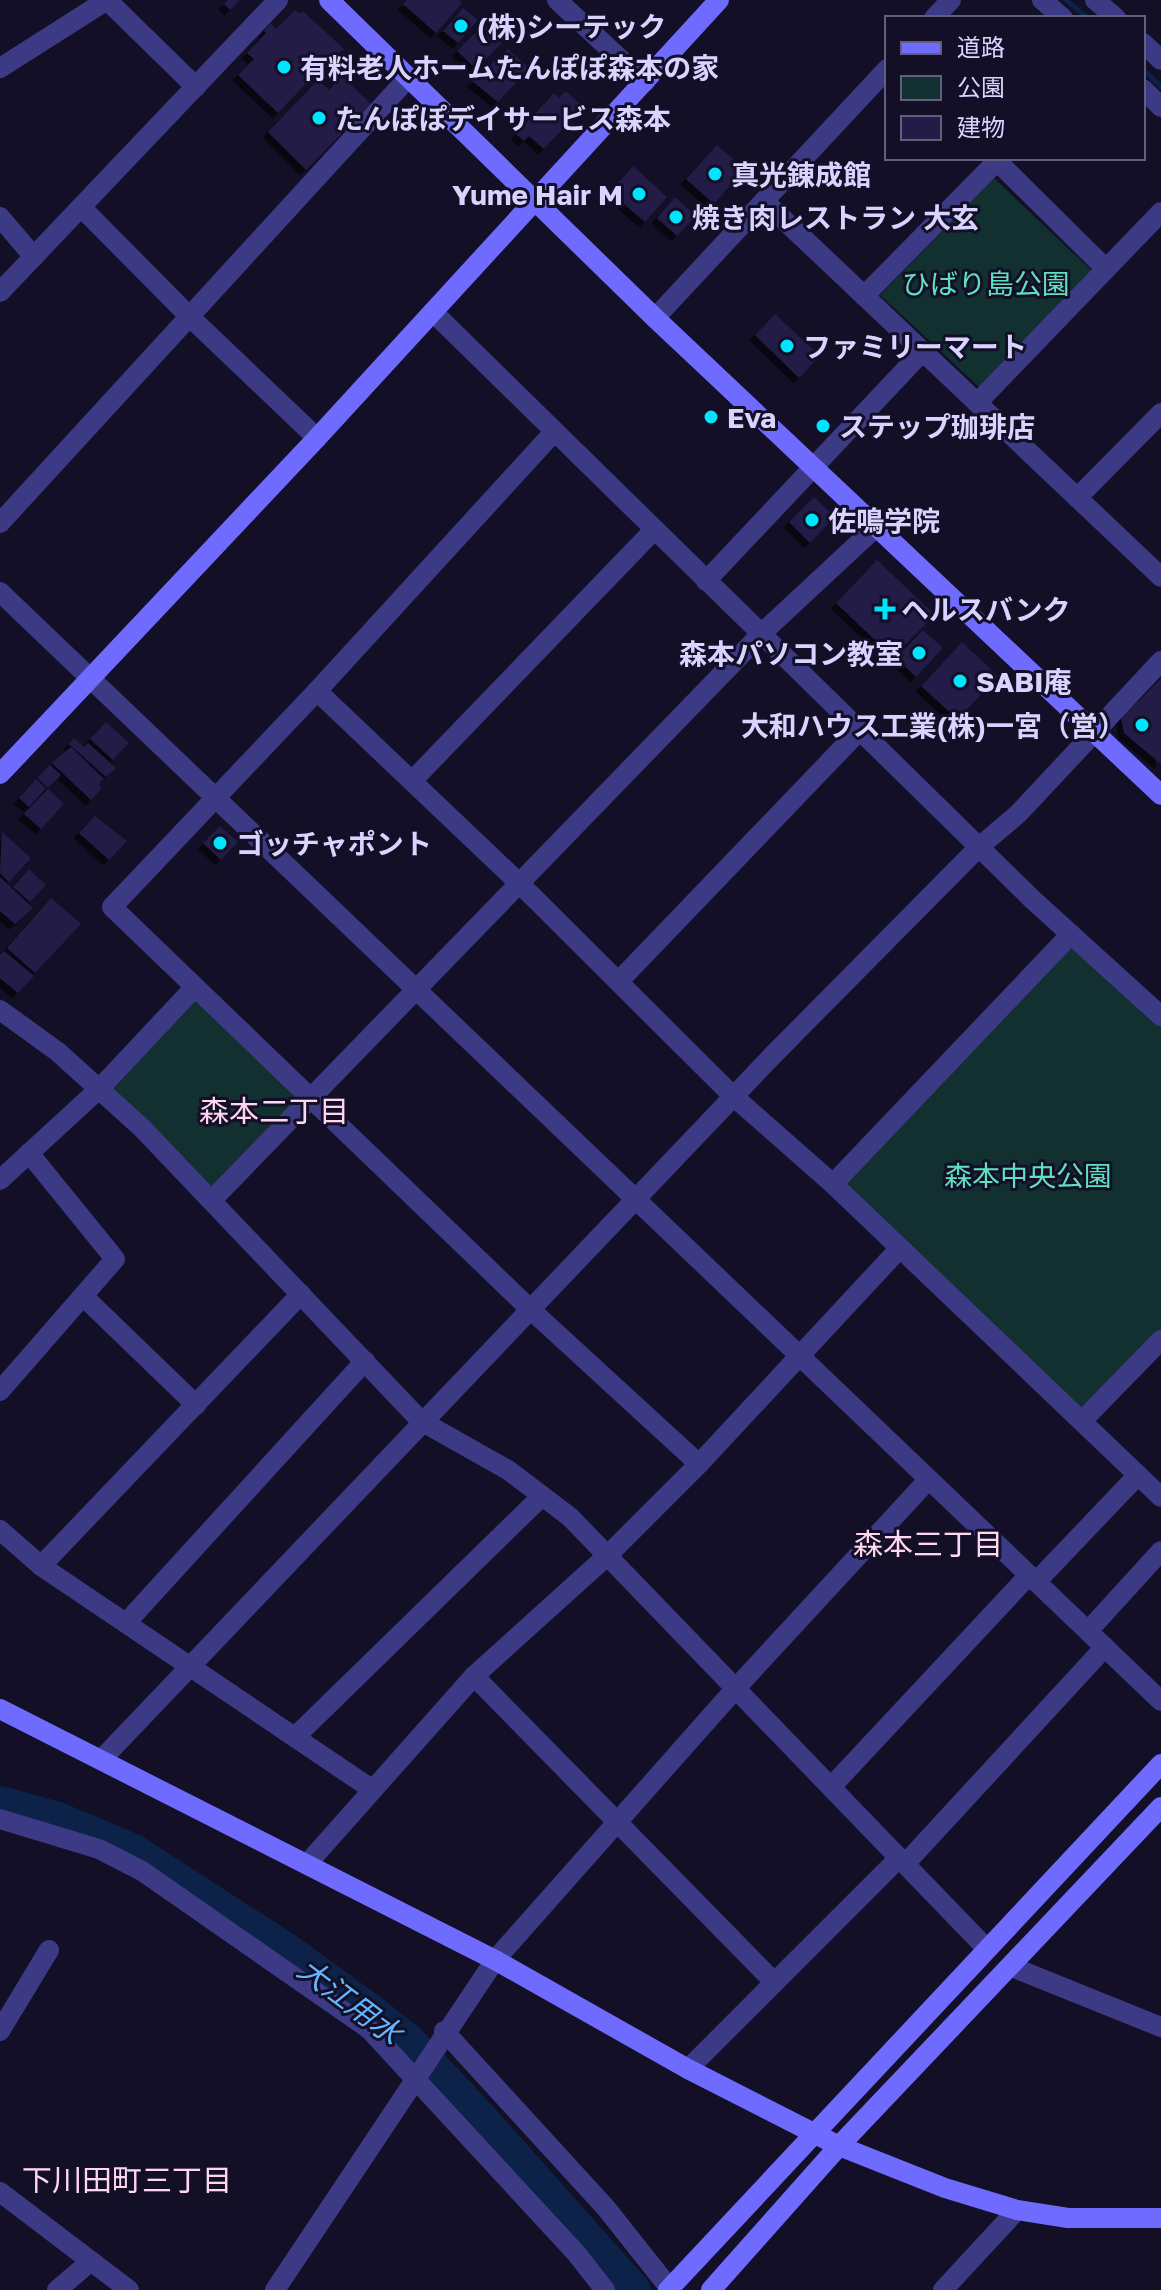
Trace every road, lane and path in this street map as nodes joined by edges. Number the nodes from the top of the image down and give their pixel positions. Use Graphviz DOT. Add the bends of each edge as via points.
graph roads {
  1 [pos="107,0"];
  2 [pos="278,0"];
  3 [pos="329,0"];
  4 [pos="557,0"];
  5 [pos="719,0"];
  6 [pos="951,0"];
  7 [pos="1042,0"];
  8 [pos="1095,0"];
  9 [pos="936,16"];
  10 [pos="1061,16"];
  11 [pos="1114,16"];
  12 [pos="1145,45"];
  13 [pos="1161,60"];
  14 [pos="0,68"];
  15 [pos="885,71"];
  16 [pos="409,77"];
  17 [pos="645,82"];
  18 [pos="196,87"];
  19 [pos="1145,91"];
  20 [pos="1161,107"];
  21 [pos="997,160"];
  22 [pos="999,160"];
  23 [pos="536,199"];
  24 [pos="764,201"];
  25 [pos="82,208"];
  26 [pos="1161,212"];
  27 [pos="0,217"];
  28 [pos="34,257"];
  29 [pos="1106,269"];
  30 [pos="0,292"];
  31 [pos="864,296"];
  32 [pos="433,312"];
  33 [pos="190,317"];
  34 [pos="655,318"];
  35 [pos="923,351"];
  36 [pos="977,403"];
  37 [pos="1161,413"];
  38 [pos="554,432"];
  39 [pos="317,438"];
  40 [pos="814,469"];
  41 [pos="1077,498"];
  42 [pos="0,523"];
  43 [pos="876,527"];
  44 [pos="654,530"];
  45 [pos="1161,577"];
  46 [pos="706,581"];
  47 [pos="0,592"];
  48 [pos="761,634"];
  49 [pos="1161,661"];
  50 [pos="89,677"];
  51 [pos="317,691"];
  52 [pos="860,730"];
  53 [pos="1095,732"];
  54 [pos="0,774"];
  55 [pos="412,781"];
  56 [pos="1161,795"];
  57 [pos="214,798"];
  58 [pos="979,847"];
  59 [pos="519,883"];
  60 [pos="1071,934"];
  61 [pos="619,981"];
  62 [pos="194,988"];
  63 [pos="418,989"];
  64 [pos="2,1014"];
  65 [pos="1161,1016"];
  66 [pos="99,1089"];
  67 [pos="733,1096"];
  68 [pos="312,1099"];
  69 [pos="29,1153"];
  70 [pos="0,1180"];
  71 [pos="833,1184"];
  72 [pos="212,1200"];
  73 [pos="633,1201"];
  74 [pos="900,1248"];
  75 [pos="301,1294"];
  76 [pos="83,1296"];
  77 [pos="530,1309"];
  78 [pos="1161,1340"];
  79 [pos="799,1358"];
  80 [pos="365,1361"];
  81 [pos="0,1391"];
  82 [pos="196,1405"];
  83 [pos="421,1421"];
  84 [pos="1082,1421"];
  85 [pos="699,1464"];
  86 [pos="1138,1475"];
  87 [pos="928,1480"];
  88 [pos="542,1496"];
  89 [pos="1161,1497"];
  90 [pos="0,1530"];
  91 [pos="1161,1551"];
  92 [pos="608,1555"];
  93 [pos="41,1566"];
  94 [pos="1033,1579"];
  95 [pos="126,1623"];
  96 [pos="1088,1631"];
  97 [pos="1105,1647"];
  98 [pos="190,1664"];
  99 [pos="474,1676"];
  100 [pos="736,1688"];
  101 [pos="1161,1701"];
  102 [pos="0,1709"];
  103 [pos="296,1736"];
  104 [pos="101,1760"];
  105 [pos="1161,1764"];
  106 [pos="831,1787"];
  107 [pos="373,1790"];
  108 [pos="1161,1807"];
  109 [pos="0,1819"];
  110 [pos="618,1821"];
  111 [pos="902,1861"];
  112 [pos="307,1864"];
  113 [pos="987,1949"];
  114 [pos="49,1950"];
  115 [pos="495,1960"];
  116 [pos="1012,1967"];
  117 [pos="774,1982"];
  118 [pos="1161,2027"];
  119 [pos="0,2031"];
  120 [pos="441,2035"];
  121 [pos="688,2069"];
  122 [pos="417,2074"];
  123 [pos="812,2133"];
  124 [pos="839,2146"];
  125 [pos="0,2192"];
  126 [pos="1017,2210"];
  127 [pos="1161,2218"];
  128 [pos="91,2261"];
  129 [pos="669,2289"];
  130 [pos="57,2290"];
  131 [pos="129,2290"];
  132 [pos="275,2290"];
  133 [pos="605,2290"];
  134 [pos="711,2290"];
  135 [pos="943,2290"];
  1 -- 14 [label="street"];
  1 -- 18 [label="street"];
  2 -- 18 [label="street"];
  3 -- 16 [label="street"];
  4 -- 17 [label="street"];
  5 -- 17 [label="street"];
  6 -- 9 [label="street"];
  7 -- 10 [label="street"];
  8 -- 11 [label="street"];
  12 -- 13 [label="street"];
  15 -- 24 [label="street"];
  16 -- 23 [label="street"];
  16 -- 33 [label="street"];
  17 -- 23 [label="street"];
  18 -- 25 [label="street"];
  19 -- 20 [label="street"];
  21 -- 31 [label="street"];
  22 -- 29 [label="street"];
  23 -- 32 [label="street"];
  23 -- 34 [label="street"];
  24 -- 31 [label="street"];
  24 -- 34 [label="street"];
  25 -- 28 [label="street"];
  25 -- 33 [label="street"];
  26 -- 29 [label="street"];
  27 -- 28 [label="street"];
  28 -- 30 [label="street"];
  29 -- 36 [label="street"];
  31 -- 35 [label="street"];
  32 -- 38 [label="street"];
  32 -- 39 [label="street"];
  33 -- 39 [label="street"];
  33 -- 42 [label="street"];
  34 -- 40 [label="street"];
  35 -- 36 [label="street"];
  35 -- 40 [label="street"];
  36 -- 41 [label="street"];
  37 -- 41 [label="street"];
  38 -- 44 [label="street"];
  38 -- 51 [label="street"];
  39 -- 50 [label="street"];
  40 -- 43 [label="street"];
  40 -- 46 [label="street"];
  41 -- 45 [label="street"];
  43 -- 48 [label="street"];
  43 -- 53 [label="street"];
  44 -- 46 [label="street"];
  44 -- 55 [label="street"];
  46 -- 48 [label="street"];
  47 -- 50 [label="street"];
  48 -- 52 [label="street"];
  48 -- 59 [label="street"];
  49 -- 53 [label="street"];
  50 -- 54 [label="street"];
  50 -- 57 [label="street"];
  51 -- 55 [label="street"];
  51 -- 57 [label="street"];
  52 -- 58 [label="street"];
  52 -- 61 [label="street"];
  53 -- 56 [label="street"];
  53 -- 58 [label="street" via="1019,813"];
  55 -- 59 [label="street"];
  57 -- 62 [label="street" via="112,907"];
  57 -- 63 [label="street"];
  58 -- 60 [label="street"];
  58 -- 67 [label="street"];
  59 -- 61 [label="street"];
  59 -- 63 [label="street"];
  60 -- 65 [label="street"];
  60 -- 71 [label="street"];
  61 -- 67 [label="street"];
  62 -- 66 [label="street"];
  62 -- 68 [label="street"];
  63 -- 68 [label="street"];
  63 -- 73 [label="street"];
  64 -- 66 [label="street" via="58,1052"];
  66 -- 69 [label="street"];
  66 -- 72 [label="street"];
  67 -- 71 [label="street"];
  67 -- 73 [label="street"];
  68 -- 72 [label="street"];
  68 -- 77 [label="street"];
  69 -- 70 [label="street"];
  69 -- 76 [label="street" via="115,1259"];
  71 -- 74 [label="street"];
  72 -- 75 [label="street"];
  73 -- 77 [label="street"];
  73 -- 79 [label="street"];
  74 -- 79 [label="street"];
  74 -- 84 [label="street"];
  75 -- 80 [label="street"];
  75 -- 82 [label="street"];
  76 -- 81 [label="street"];
  76 -- 82 [label="street"];
  77 -- 83 [label="street"];
  77 -- 85 [label="street"];
  78 -- 84 [label="street"];
  79 -- 85 [label="street"];
  79 -- 87 [label="street"];
  80 -- 83 [label="street"];
  80 -- 95 [label="street"];
  82 -- 93 [label="street"];
  83 -- 88 [label="street" via="508,1470"];
  83 -- 98 [label="street"];
  84 -- 86 [label="street"];
  85 -- 92 [label="street"];
  86 -- 89 [label="street"];
  86 -- 94 [label="street"];
  87 -- 94 [label="street"];
  87 -- 100 [label="street"];
  88 -- 92 [label="street"];
  88 -- 103 [label="street"];
  90 -- 93 [label="street"];
  91 -- 96 [label="street"];
  92 -- 99 [label="street"];
  92 -- 100 [label="street"];
  93 -- 95 [label="street"];
  94 -- 96 [label="street"];
  94 -- 106 [label="street"];
  95 -- 98 [label="street"];
  96 -- 97 [label="street"];
  97 -- 101 [label="street"];
  97 -- 111 [label="street"];
  98 -- 103 [label="street"];
  98 -- 104 [label="street"];
  99 -- 107 [label="street"];
  99 -- 110 [label="street"];
  100 -- 106 [label="street"];
  100 -- 110 [label="street"];
  102 -- 104 [label="street"];
  103 -- 107 [label="street"];
  104 -- 112 [label="street"];
  105 -- 113 [label="street"];
  106 -- 111 [label="street"];
  107 -- 112 [label="street"];
  108 -- 116 [label="street"];
  109 -- 122 [label="street" via="99,1849 142,1871 369,2029"];
  110 -- 115 [label="street"];
  110 -- 117 [label="street"];
  111 -- 113 [label="street"];
  111 -- 117 [label="street"];
  112 -- 115 [label="street"];
  113 -- 123 [label="street"];
  114 -- 119 [label="street"];
  115 -- 120 [label="street"];
  115 -- 121 [label="street"];
  116 -- 118 [label="street"];
  116 -- 124 [label="street"];
  117 -- 121 [label="street"];
  120 -- 122 [label="street"];
  120 -- 129 [label="street" via="606,2208"];
  121 -- 123 [label="street"];
  122 -- 132 [label="street"];
  122 -- 133 [label="street"];
  123 -- 124 [label="street"];
  123 -- 129 [label="street"];
  124 -- 126 [label="street"];
  124 -- 134 [label="street"];
  125 -- 128 [label="street"];
  126 -- 127 [label="street" via="1068,2218"];
  126 -- 135 [label="street"];
  128 -- 130 [label="street"];
  128 -- 131 [label="street"];
}
